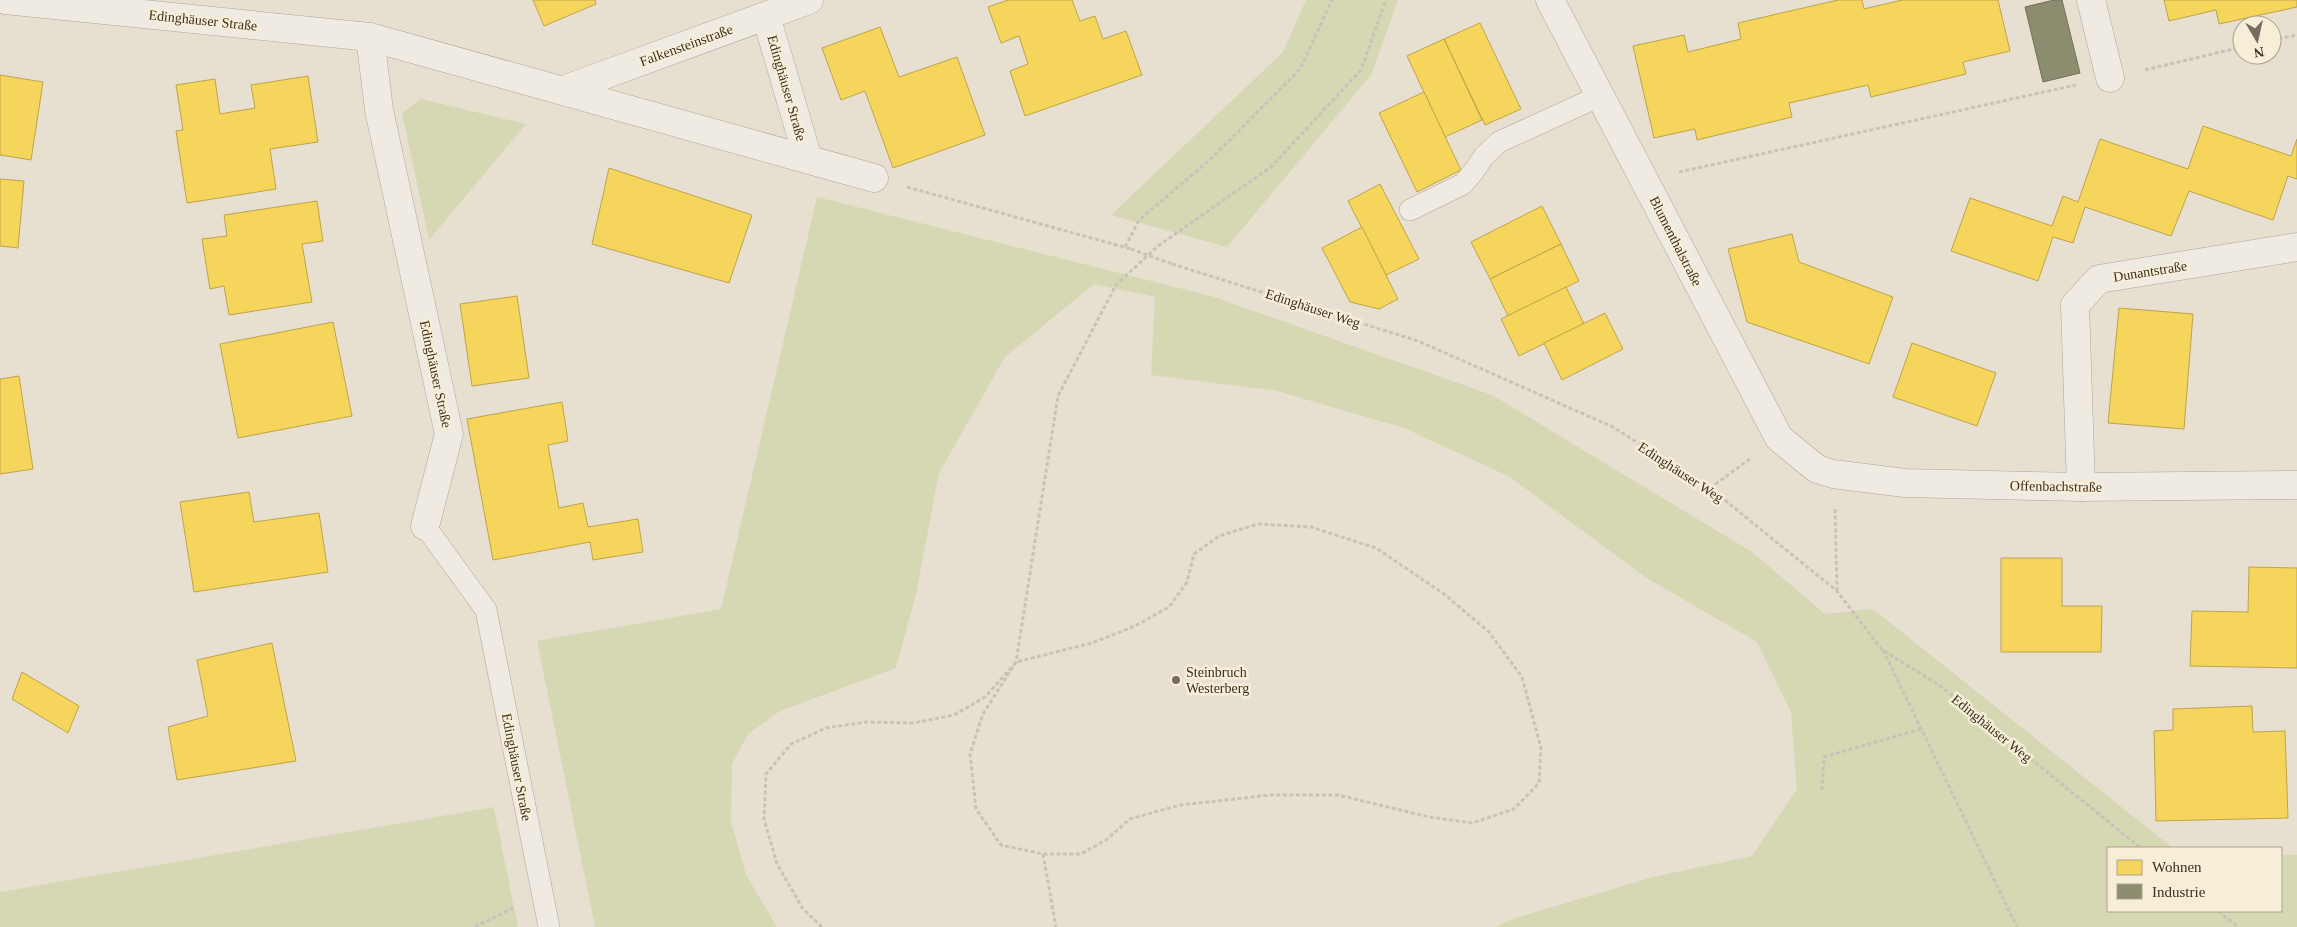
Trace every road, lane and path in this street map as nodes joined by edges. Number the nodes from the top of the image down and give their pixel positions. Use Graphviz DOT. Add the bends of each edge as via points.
graph roads {
  1 [pos="5,0"];
  2 [pos="809,0"];
  3 [pos="1332,0"];
  4 [pos="1386,0"];
  5 [pos="1550,0"];
  6 [pos="2092,0"];
  7 [pos="766,16"];
  8 [pos="2297,35"];
  9 [pos="370,37"];
  10 [pos="2282,38"];
  11 [pos="2232,49"];
  12 [pos="2110,78"];
  13 [pos="563,90"];
  14 [pos="1600,96"];
  15 [pos="808,159"];
  16 [pos="874,178"];
  17 [pos="1644,179"];
  18 [pos="1410,210"];
  19 [pos="1125,247"];
  20 [pos="2297,247"];
  21 [pos="1779,438"];
  22 [pos="1825,471"];
  23 [pos="2297,486"];
  24 [pos="2081,487"];
  25 [pos="1710,488"];
  26 [pos="425,526"];
  27 [pos="1837,591"];
  28 [pos="1882,650"];
  29 [pos="1016,662"];
  30 [pos="1921,730"];
  31 [pos="1822,790"];
  32 [pos="2140,847"];
  33 [pos="1043,854"];
  34 [pos="542,894"];
  35 [pos="2219,912"];
  36 [pos="475,927"];
  37 [pos="549,927"];
  38 [pos="822,927"];
  39 [pos="1056,927"];
  40 [pos="2017,927"];
  41 [pos="2238,927"];
  1 -- 9 [label="street, Edinghäuser Straße"];
  2 -- 7 [label="street, Falkensteinstraße"];
  3 -- 19 [label="path" via="1300,69 1213,157 1139,220"];
  4 -- 29 [label="path" via="1361,70 1271,167 1158,246 1116,284 1058,396"];
  5 -- 14 [label="street, Blumenthalstraße"];
  6 -- 12 [label="street"];
  7 -- 13 [label="street, Falkensteinstraße"];
  7 -- 15 [label="street, Edinghäuser Straße"];
  8 -- 10 [label="path"];
  9 -- 13 [label="street, Edinghäuser Straße"];
  9 -- 26 [label="street, Edinghäuser Straße" via="379,110 449,434"];
  11 -- 12 [label="path"];
  12 -- 17 [label="path"];
  13 -- 15 [label="street, Edinghäuser Straße"];
  14 -- 17 [label="street, Blumenthalstraße"];
  14 -- 18 [label="lane" via="1499,142 1463,184"];
  15 -- 16 [label="street, Edinghäuser Straße"];
  16 -- 19 [label="path"];
  17 -- 21 [label="street, Blumenthalstraße"];
  19 -- 25 [label="path, Edinghäuser Weg, bridge" via="1418,342 1611,426"];
  20 -- 24 [label="street, Dunantstraße" via="2099,279 2074,305"];
  21 -- 22 [label="street, Blumenthalstraße"];
  21 -- 25 [label="path"];
  22 -- 24 [label="street, Offenbachstraße" via="1904,484"];
  22 -- 27 [label="path"];
  23 -- 24 [label="street, Offenbachstraße"];
  25 -- 27 [label="path, Edinghäuser Weg"];
  26 -- 34 [label="lane, Edinghäuser Straße" via="486,610"];
  27 -- 28 [label="path, Edinghäuser Weg"];
  28 -- 30 [label="path"];
  28 -- 32 [label="path, Edinghäuser Weg" via="1939,685"];
  29 -- 33 [label="path" via="983,714 970,754 976,809 1001,845"];
  29 -- 33 [label="path" via="1092,643 1135,626 1169,607 1187,582 1194,554 1219,536 1258,524 1311,528 1376,548 1444,594 1489,632 1522,677 1541,748 1539,783 1514,809 1472,823 1338,795 1271,795 1180,804 1130,819 1106,840 1081,854"];
  29 -- 38 [label="path" via="985,697 954,715 914,724 867,722 826,728 791,744 766,774 764,819 777,864 803,909"];
  30 -- 31 [label="path" via="1824,757"];
  30 -- 40 [label="path"];
  33 -- 39 [label="path"];
  34 -- 36 [label="path"];
  34 -- 37 [label="lane, Edinghäuser Straße"];
  35 -- 41 [label="path"];
}
